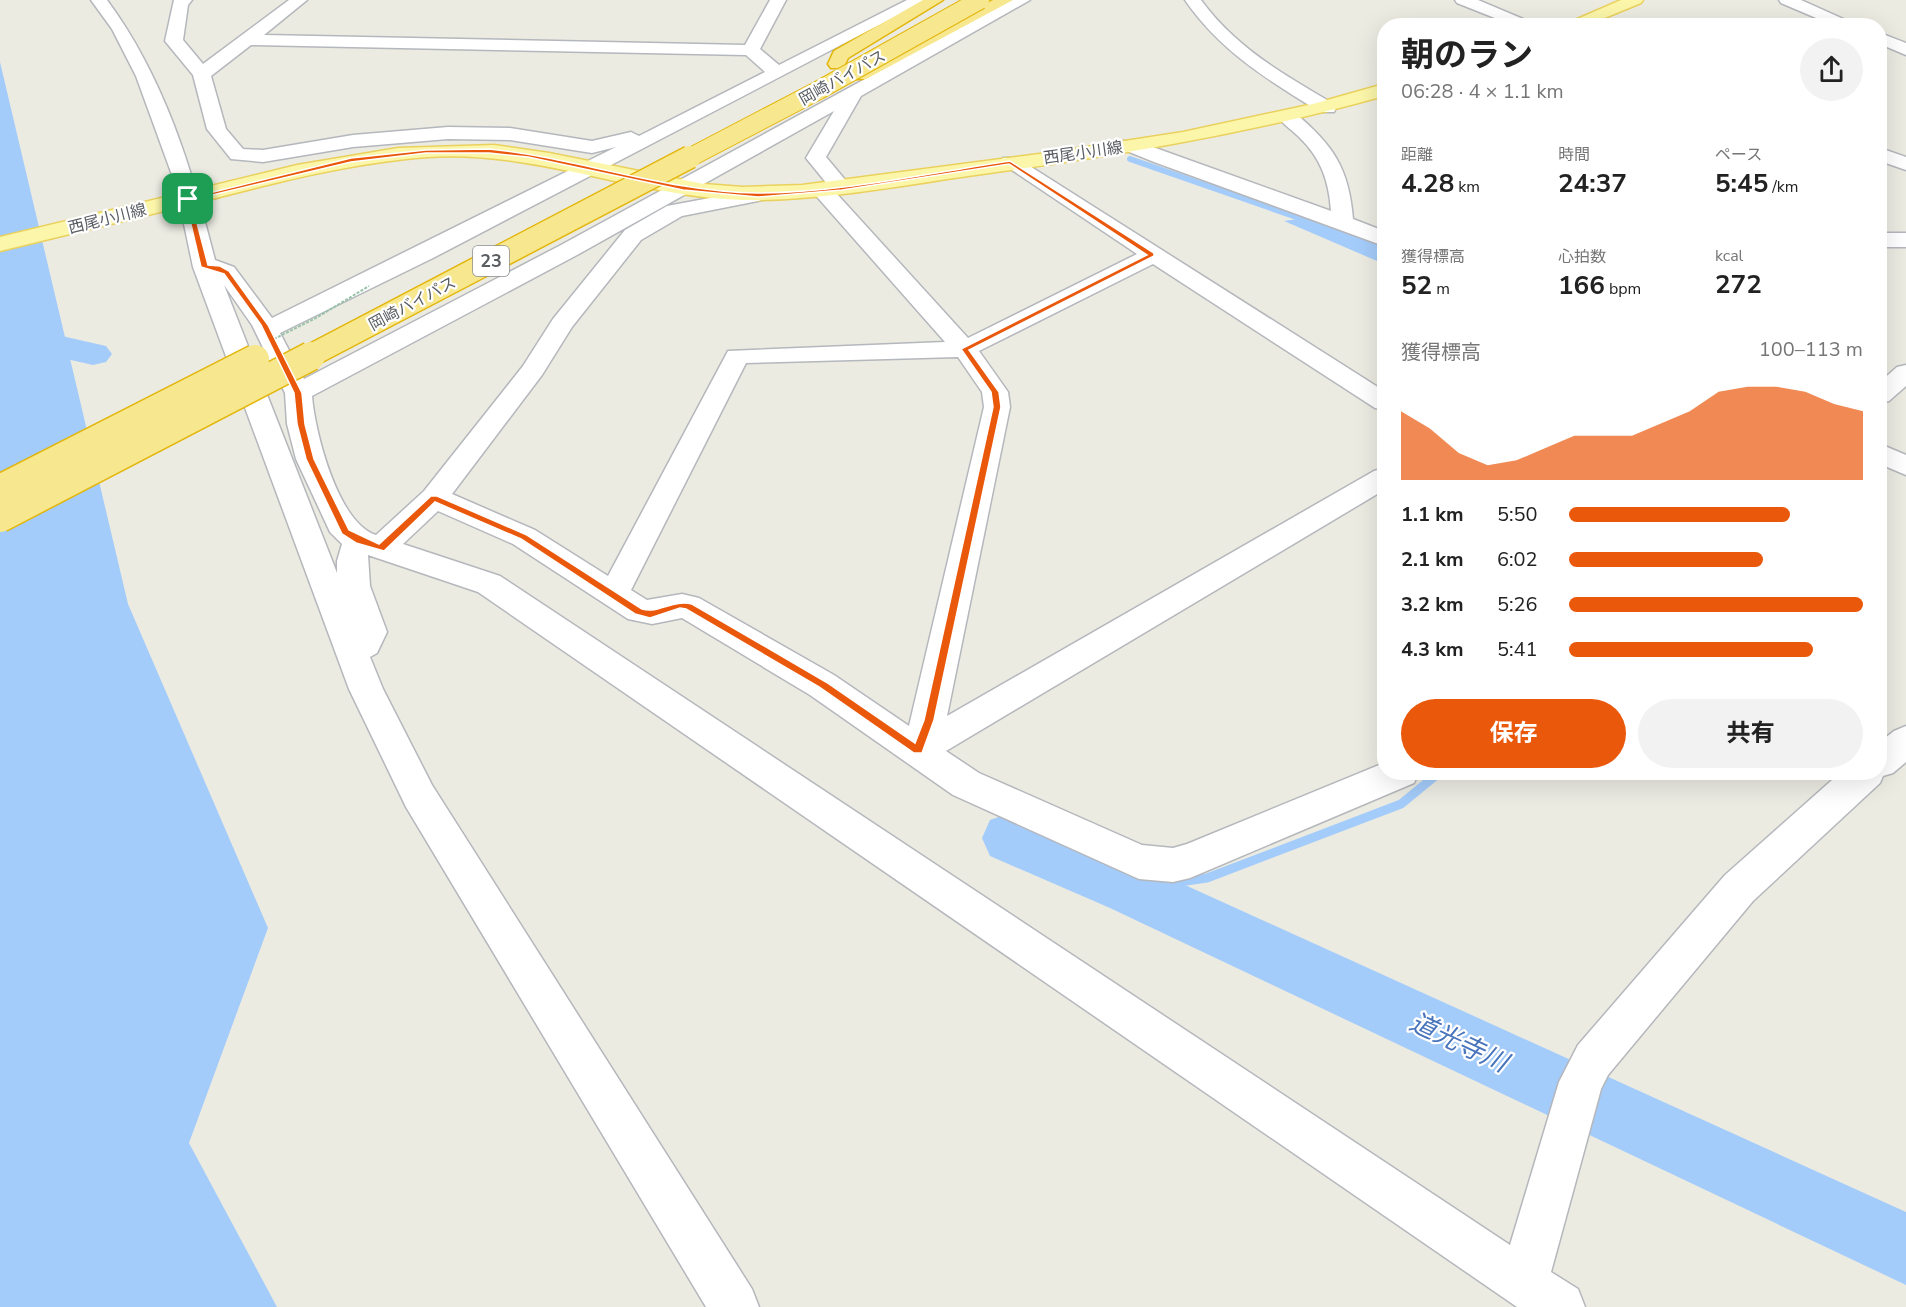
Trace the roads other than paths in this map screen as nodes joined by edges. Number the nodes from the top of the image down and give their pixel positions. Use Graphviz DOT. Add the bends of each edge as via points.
graph roads {
  1 [pos="99,0"];
  2 [pos="184,0"];
  3 [pos="299,0"];
  4 [pos="778,0"];
  5 [pos="919,0"];
  6 [pos="936,0"];
  7 [pos="959,0"];
  8 [pos="980,0"];
  9 [pos="1005,0"];
  10 [pos="1022,0"];
  11 [pos="1193,0"];
  12 [pos="1463,0"];
  13 [pos="1635,0"];
  14 [pos="1787,0"];
  15 [pos="1511,18"];
  16 [pos="1589,18"];
  17 [pos="1831,18"];
  18 [pos="248,40"];
  19 [pos="174,41"];
  20 [pos="1887,42"];
  21 [pos="751,50"];
  22 [pos="1906,52"];
  23 [pos="1888,59"];
  24 [pos="837,64"];
  25 [pos="171,69"];
  26 [pos="776,72"];
  27 [pos="202,74"];
  28 [pos="168,90"];
  29 [pos="819,90"];
  30 [pos="1377,92"];
  31 [pos="853,95"];
  32 [pos="1326,108"];
  33 [pos="1288,117"];
  34 [pos="162,124"];
  35 [pos="644,141"];
  36 [pos="1129,145"];
  37 [pos="1887,157"];
  38 [pos="1010,162"];
  39 [pos="1906,164"];
  40 [pos="594,167"];
  41 [pos="683,188"];
  42 [pos="832,189"];
  43 [pos="758,195"];
  44 [pos="182,200"];
  45 [pos="1342,221"];
  46 [pos="1377,236"];
  47 [pos="1887,240"];
  48 [pos="1906,240"];
  49 [pos="0,244"];
  50 [pos="1152,255"];
  51 [pos="205,267"];
  52 [pos="267,330"];
  53 [pos="965,349"];
  54 [pos="1906,373"];
  55 [pos="1887,389"];
  56 [pos="298,393"];
  57 [pos="1377,398"];
  58 [pos="1887,456"];
  59 [pos="1906,466"];
  60 [pos="1377,482"];
  61 [pos="0,489"];
  62 [pos="434,498"];
  63 [pos="0,518"];
  64 [pos="370,545"];
  65 [pos="613,595"];
  66 [pos="351,654"];
  67 [pos="918,750"];
  68 [pos="1382,780"];
  69 [pos="1859,780"];
  70 [pos="1542,1294"];
  71 [pos="734,1307"];
  1 -- 34 [label="street" via="145,76"];
  2 -- 19 [label="street" via="180,3"];
  3 -- 18 [label="street"];
  4 -- 21 [label="street"];
  5 -- 26 [label="street"];
  6 -- 24 [label="highway, 23" via="840,55"];
  7 -- 24 [label="highway, 岡崎バイパス / 23"];
  8 -- 29 [label="highway, 岡崎バイパス / 23, bridge"];
  9 -- 29 [label="highway, 23" via="837,87"];
  10 -- 31 [label="street"];
  11 -- 32 [label="street" via="1208,23 1234,49"];
  12 -- 15 [label="street"];
  13 -- 16 [label="main road"];
  14 -- 17 [label="street"];
  18 -- 21 [label="street"];
  18 -- 27 [label="street"];
  19 -- 25 [label="street"];
  19 -- 27 [label="street"];
  20 -- 22 [label="street"];
  21 -- 26 [label="street"];
  22 -- 23 [label="street"];
  24 -- 61 [label="highway, 岡崎バイパス / 23, bridge"];
  26 -- 35 [label="street"];
  27 -- 35 [label="street" via="211,119 219,135 238,155 249,157 363,140 448,133 510,134 592,147 629,138"];
  28 -- 34 [label="street"];
  29 -- 63 [label="highway, 岡崎バイパス / 23, bridge"];
  30 -- 32 [label="main road, 西尾小川線"];
  31 -- 41 [label="street"];
  31 -- 42 [label="street" via="816,158"];
  32 -- 33 [label="main road, 西尾小川線"];
  33 -- 36 [label="main road, 西尾小川線"];
  33 -- 45 [label="street" via="1318,142 1328,159 1341,192"];
  34 -- 44 [label="street" via="186,186"];
  35 -- 40 [label="street"];
  36 -- 38 [label="main road, 西尾小川線"];
  36 -- 45 [label="street" via="1194,172"];
  37 -- 39 [label="street"];
  38 -- 42 [label="main road, 西尾小川線"];
  38 -- 50 [label="street"];
  40 -- 41 [label="main road, 西尾小川線"];
  40 -- 44 [label="main road, 西尾小川線" via="507,152 409,152 323,165"];
  40 -- 52 [label="street"];
  41 -- 43 [label="main road, 西尾小川線"];
  41 -- 56 [label="street"];
  42 -- 43 [label="main road, 西尾小川線"];
  42 -- 53 [label="street"];
  43 -- 62 [label="street" via="675,211 633,236 562,324 533,370"];
  44 -- 49 [label="main road, 西尾小川線"];
  44 -- 51 [label="street"];
  45 -- 46 [label="street"];
  47 -- 48 [label="street"];
  50 -- 53 [label="street"];
  50 -- 57 [label="street"];
  51 -- 52 [label="street" via="218,267 226,272"];
  51 -- 66 [label="street"];
  52 -- 56 [label="street"];
  53 -- 65 [label="street" via="737,356"];
  53 -- 67 [label="street" via="995,392 997,407 929,720"];
  54 -- 55 [label="street"];
  56 -- 64 [label="street" via="310,459 345,532"];
  58 -- 59 [label="street"];
  60 -- 67 [label="street"];
  62 -- 64 [label="street"];
  62 -- 65 [label="street" via="524,537"];
  64 -- 66 [label="street" via="354,547 351,560 362,613 371,632"];
  64 -- 70 [label="street" via="489,584"];
  65 -- 67 [label="street" via="650,615 680,604 688,606 822,684"];
  66 -- 71 [label="street" via="419,796"];
  67 -- 68 [label="street" via="966,784 1139,862 1173,866"];
  69 -- 70 [label="street" via="1739,888 1593,1060 1576,1098"];
}
